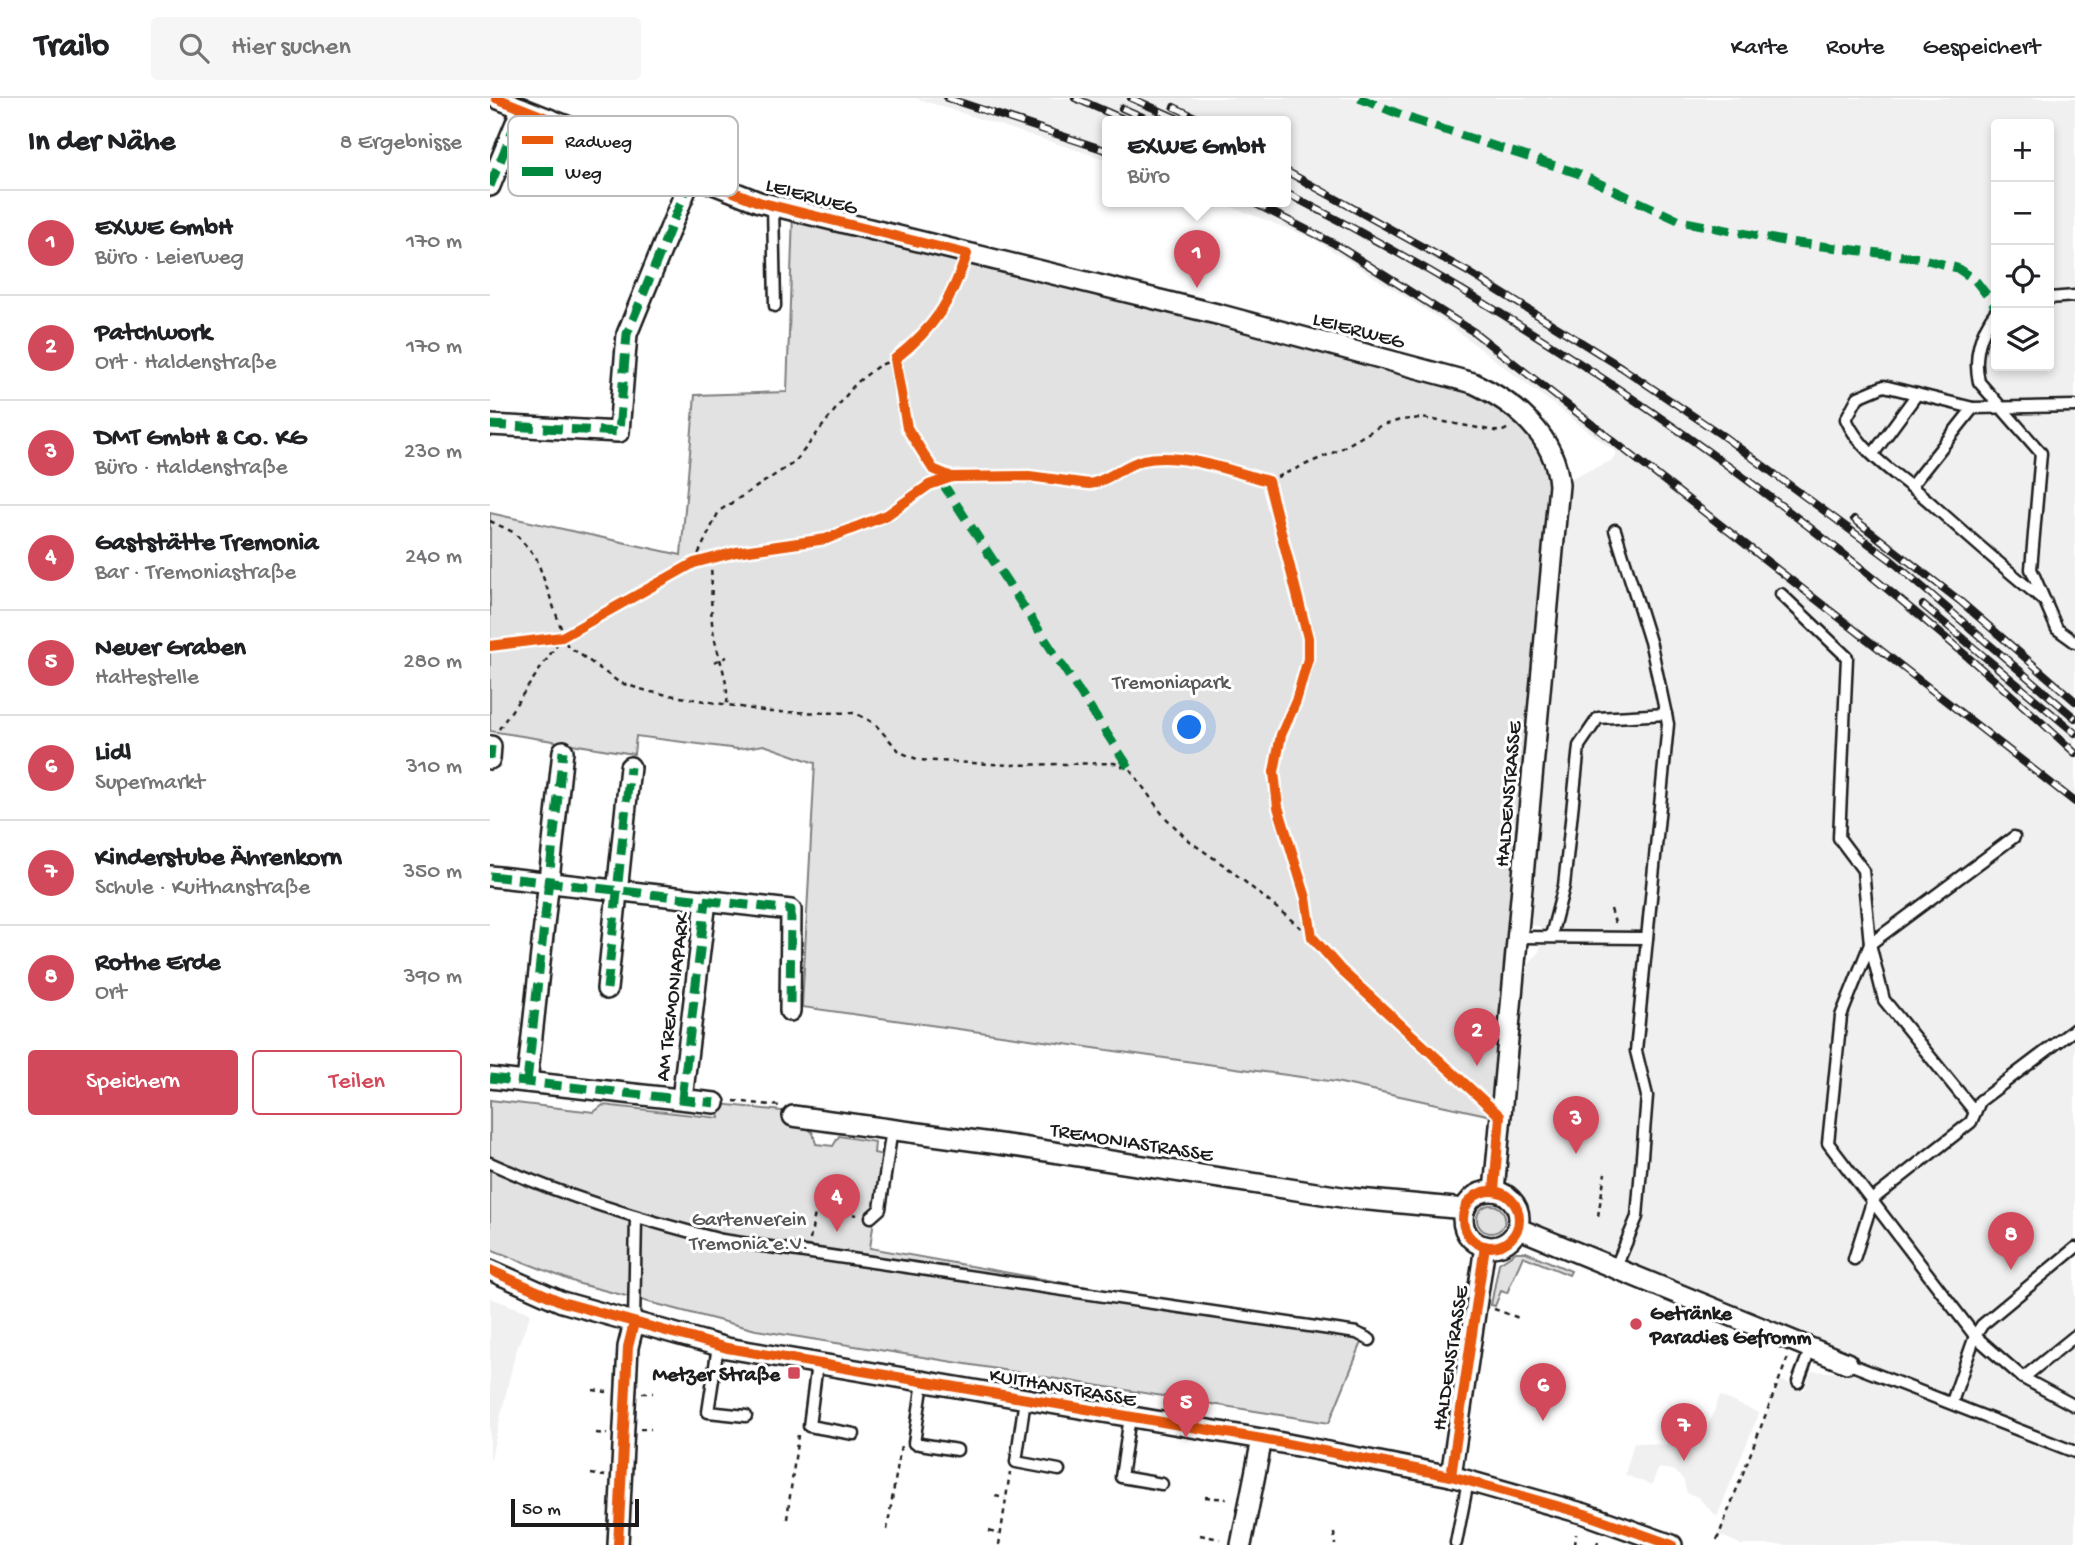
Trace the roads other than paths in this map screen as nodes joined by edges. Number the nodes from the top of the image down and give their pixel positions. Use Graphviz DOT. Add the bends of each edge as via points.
graph roads {
  1 [pos="496,98"];
  2 [pos="522,108"];
  3 [pos="519,116"];
  4 [pos="543,116"];
  5 [pos="508,142"];
  6 [pos="490,186"];
  7 [pos="738,192"];
  8 [pos="683,196"];
  9 [pos="773,205"];
  10 [pos="2075,296"];
  11 [pos="2054,298"];
  12 [pos="775,306"];
  13 [pos="1991,320"];
  14 [pos="1917,394"];
  15 [pos="2075,406"];
  16 [pos="2001,407"];
  17 [pos="1973,408"];
  18 [pos="490,425"];
  19 [pos="1873,454"];
  20 [pos="1559,485"];
  21 [pos="1911,486"];
  22 [pos="1615,530"];
  23 [pos="1781,594"];
  24 [pos="2046,602"];
  25 [pos="2075,642"];
  26 [pos="1666,714"];
  27 [pos="563,751"];
  28 [pos="630,767"];
  29 [pos="2014,837"];
  30 [pos="490,876"];
  31 [pos="548,882"];
  32 [pos="616,889"];
  33 [pos="706,901"];
  34 [pos="1551,936"];
  35 [pos="1516,937"];
  36 [pos="1647,938"];
  37 [pos="1870,944"];
  38 [pos="607,989"];
  39 [pos="790,1011"];
  40 [pos="2075,1029"];
  41 [pos="490,1078"];
  42 [pos="527,1082"];
  43 [pos="682,1099"];
  44 [pos="715,1103"];
  45 [pos="1975,1112"];
  46 [pos="793,1116"];
  47 [pos="892,1129"];
  48 [pos="490,1163"];
  49 [pos="1494,1191"];
  50 [pos="1873,1199"];
  51 [pos="1465,1209"];
  52 [pos="871,1217"];
  53 [pos="636,1218"];
  54 [pos="1517,1228"];
  55 [pos="1485,1246"];
  56 [pos="2075,1248"];
  57 [pos="1854,1259"];
  58 [pos="490,1270"];
  59 [pos="1615,1270"];
  60 [pos="634,1323"];
  61 [pos="1975,1336"];
  62 [pos="2075,1336"];
  63 [pos="1370,1340"];
  64 [pos="718,1346"];
  65 [pos="1802,1347"];
  66 [pos="1847,1363"];
  67 [pos="817,1364"];
  68 [pos="2023,1378"];
  69 [pos="923,1382"];
  70 [pos="1798,1382"];
  71 [pos="1025,1399"];
  72 [pos="1952,1402"];
  73 [pos="2075,1406"];
  74 [pos="746,1416"];
  75 [pos="1130,1417"];
  76 [pos="854,1434"];
  77 [pos="1262,1439"];
  78 [pos="957,1450"];
  79 [pos="2075,1451"];
  80 [pos="1059,1470"];
  81 [pos="1459,1479"];
  82 [pos="1162,1484"];
  83 [pos="1456,1543"];
  84 [pos="618,1545"];
  85 [pos="1241,1545"];
  86 [pos="1672,1545"];
  1 -- 2 [label="street, LEIERWEG"];
  2 -- 3 [label="street"];
  2 -- 4 [label="street, LEIERWEG"];
  5 -- 6 [label="street"];
  7 -- 9 [label="street, LEIERWEG"];
  8 -- 18 [label="street" via="627,334 619,432"];
  9 -- 12 [label="lane"];
  9 -- 20 [label="street, LEIERWEG" via="1221,315 1473,383 1503,396 1524,417 1552,452"];
  10 -- 11 [label="lane"];
  13 -- 16 [label="lane" via="1981,338 1976,368 1979,382"];
  14 -- 17 [label="lane"];
  14 -- 19 [label="lane"];
  14 -- 19 [label="lane" via="1884,386 1858,397 1846,419 1854,438"];
  15 -- 16 [label="lane"];
  16 -- 17 [label="lane"];
  16 -- 24 [label="lane" via="2040,453 2031,569"];
  17 -- 21 [label="lane"];
  19 -- 21 [label="lane"];
  20 -- 35 [label="street, HALDENSTRASSE"];
  21 -- 24 [label="lane"];
  22 -- 26 [label="lane" via="1651,645"];
  23 -- 37 [label="lane" via="1847,657 1839,838 1863,870"];
  24 -- 25 [label="lane" via="2057,629"];
  26 -- 34 [label="lane" via="1598,718 1579,746 1564,886"];
  26 -- 36 [label="lane"];
  27 -- 31 [label="street"];
  28 -- 32 [label="street"];
  29 -- 37 [label="lane"];
  30 -- 31 [label="street, AM TREMONIAPARK"];
  31 -- 32 [label="street, AM TREMONIAPARK"];
  31 -- 42 [label="street"];
  32 -- 33 [label="street, AM TREMONIAPARK"];
  32 -- 38 [label="street"];
  33 -- 39 [label="street, AM TREMONIAPARK" via="791,911"];
  33 -- 43 [label="street, AM TREMONIAPARK"];
  34 -- 35 [label="lane"];
  34 -- 36 [label="lane"];
  35 -- 49 [label="street, HALDENSTRASSE"];
  36 -- 59 [label="lane" via="1636,1051 1647,1096 1637,1217"];
  37 -- 45 [label="lane" via="1884,1000"];
  37 -- 50 [label="lane" via="1841,1016 1828,1143"];
  40 -- 45 [label="lane" via="1980,1101"];
  41 -- 42 [label="street"];
  42 -- 43 [label="street"];
  43 -- 44 [label="street"];
  45 -- 50 [label="lane" via="1971,1122"];
  46 -- 47 [label="street, TREMONIASTRASSE"];
  47 -- 51 [label="street, TREMONIASTRASSE" via="1348,1198"];
  47 -- 52 [label="lane" via="880,1209"];
  48 -- 53 [label="lane" via="545,1188"];
  49 -- 51 [label="street" via="1477,1195"];
  49 -- 54 [label="street" via="1515,1204"];
  50 -- 57 [label="lane"];
  50 -- 61 [label="lane"];
  51 -- 55 [label="street" via="1468,1234"];
  53 -- 60 [label="lane"];
  53 -- 63 [label="lane" via="722,1240 1357,1333"];
  54 -- 55 [label="street" via="1502,1244"];
  54 -- 59 [label="street"];
  55 -- 81 [label="street, HALDENSTRASSE"];
  56 -- 61 [label="lane" via="1982,1325"];
  58 -- 60 [label="street, KUITHANSTRASSE" via="562,1302"];
  59 -- 65 [label="street"];
  60 -- 64 [label="street, KUITHANSTRASSE"];
  60 -- 84 [label="street"];
  61 -- 68 [label="lane"];
  61 -- 72 [label="lane"];
  62 -- 68 [label="lane"];
  64 -- 67 [label="street, KUITHANSTRASSE"];
  64 -- 74 [label="lane" via="708,1412"];
  65 -- 66 [label="street"];
  65 -- 70 [label="lane"];
  66 -- 72 [label="lane"];
  67 -- 69 [label="street, KUITHANSTRASSE"];
  67 -- 76 [label="lane" via="809,1426"];
  68 -- 73 [label="lane"];
  69 -- 71 [label="street, KUITHANSTRASSE"];
  69 -- 78 [label="lane" via="914,1443"];
  71 -- 75 [label="street, KUITHANSTRASSE"];
  71 -- 80 [label="lane" via="1016,1462"];
  72 -- 79 [label="lane"];
  75 -- 77 [label="street, KUITHANSTRASSE"];
  75 -- 82 [label="lane" via="1121,1477"];
  77 -- 81 [label="street, KUITHANSTRASSE"];
  77 -- 85 [label="street"];
  81 -- 83 [label="lane"];
  81 -- 86 [label="street, KUITHANSTRASSE" via="1585,1514"];
}
